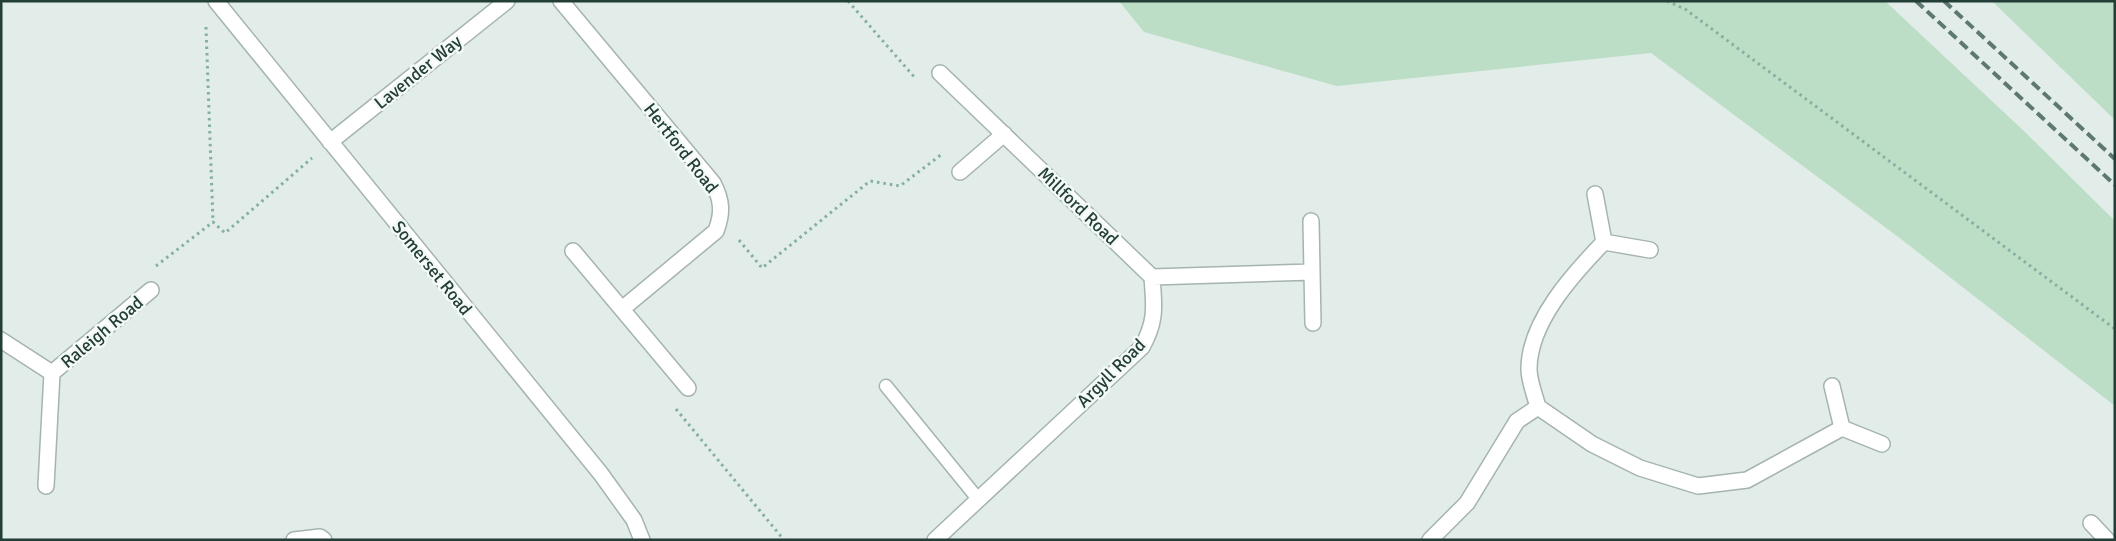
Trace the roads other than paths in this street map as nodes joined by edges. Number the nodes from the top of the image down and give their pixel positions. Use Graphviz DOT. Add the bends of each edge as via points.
graph roads {
  1 [pos="216,1"];
  2 [pos="507,1"];
  3 [pos="561,1"];
  4 [pos="940,73"];
  5 [pos="1004,134"];
  6 [pos="330,142"];
  7 [pos="960,172"];
  8 [pos="1595,194"];
  9 [pos="1312,221"];
  10 [pos="1604,242"];
  11 [pos="1650,250"];
  12 [pos="573,251"];
  13 [pos="1312,272"];
  14 [pos="1152,277"];
  15 [pos="151,290"];
  16 [pos="622,309"];
  17 [pos="1312,323"];
  18 [pos="1,340"];
  19 [pos="52,374"];
  20 [pos="886,386"];
  21 [pos="1832,386"];
  22 [pos="688,388"];
  23 [pos="1538,407"];
  24 [pos="1842,428"];
  25 [pos="1882,444"];
  26 [pos="46,486"];
  27 [pos="978,499"];
  28 [pos="2091,523"];
  29 [pos="294,540"];
  30 [pos="324,540"];
  31 [pos="642,540"];
  32 [pos="935,540"];
  33 [pos="1430,540"];
  34 [pos="2107,540"];
  1 -- 6 [label="street, Somerset Road"];
  2 -- 6 [label="street, Lavender Way"];
  3 -- 16 [label="street, Hertford Road" via="713,183 720,198 721,218 716,230"];
  4 -- 5 [label="street, Millford Road"];
  5 -- 7 [label="street"];
  5 -- 14 [label="street, Millford Road"];
  6 -- 31 [label="street, Somerset Road" via="601,474 634,520"];
  8 -- 10 [label="street"];
  9 -- 13 [label="street"];
  10 -- 11 [label="street"];
  10 -- 23 [label="street" via="1573,274 1536,332 1529,370"];
  12 -- 16 [label="street"];
  13 -- 14 [label="street"];
  13 -- 17 [label="street"];
  14 -- 27 [label="street, Argyll Road" via="1155,308 1152,329 1142,347"];
  15 -- 19 [label="street, Raleigh Road"];
  16 -- 22 [label="street"];
  18 -- 19 [label="street, Raleigh Road"];
  19 -- 26 [label="street, Raleigh Road"];
  20 -- 27 [label="lane"];
  21 -- 24 [label="street"];
  23 -- 24 [label="street" via="1592,444 1640,468 1698,486 1747,480"];
  23 -- 33 [label="street" via="1517,421 1467,503"];
  24 -- 25 [label="street"];
  27 -- 32 [label="street, Argyll Road"];
  28 -- 34 [label="street"];
  29 -- 30 [label="street" via="320,537"];
}
